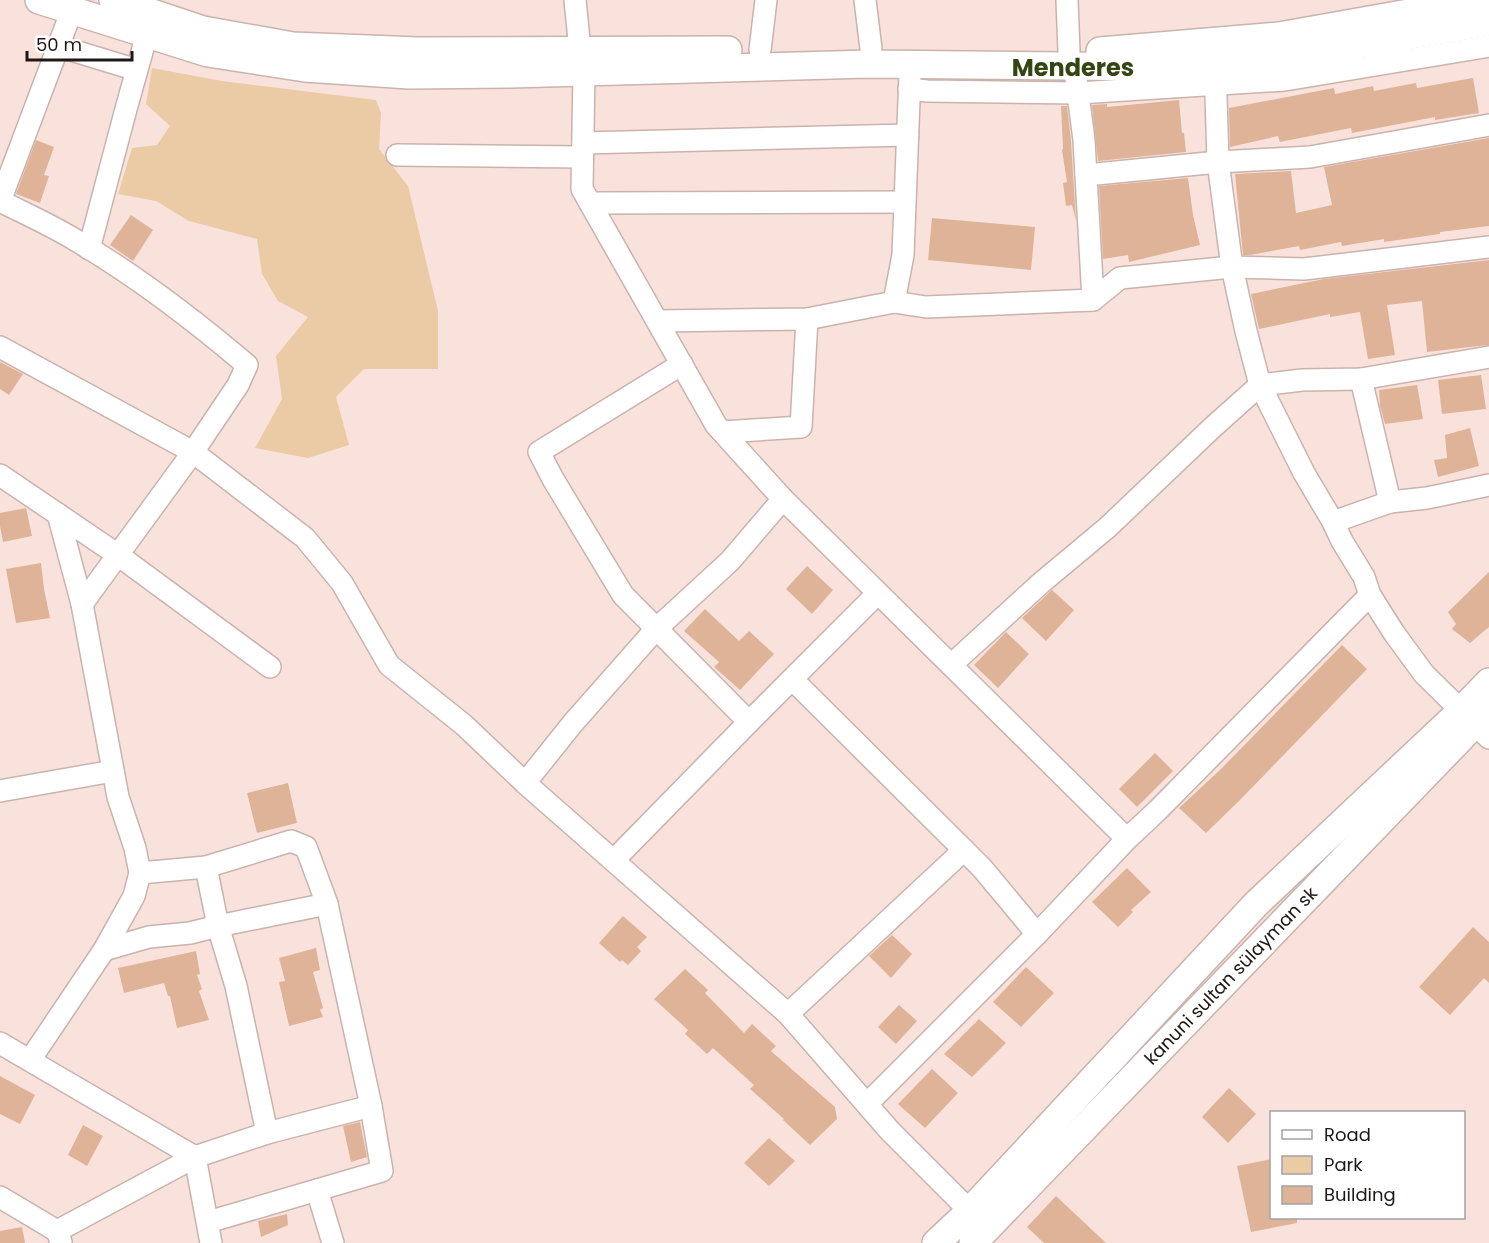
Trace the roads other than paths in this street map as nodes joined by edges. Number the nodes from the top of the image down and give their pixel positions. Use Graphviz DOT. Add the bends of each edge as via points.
graph roads {
  1 [pos="39,0"];
  2 [pos="113,0"];
  3 [pos="575,0"];
  4 [pos="766,0"];
  5 [pos="865,0"];
  6 [pos="1067,0"];
  7 [pos="1482,0"];
  8 [pos="72,10"];
  9 [pos="157,17"];
  10 [pos="1489,22"];
  11 [pos="58,46"];
  12 [pos="1489,46"];
  13 [pos="760,50"];
  14 [pos="871,50"];
  15 [pos="1072,58"];
  16 [pos="582,61"];
  17 [pos="137,70"];
  18 [pos="1215,74"];
  19 [pos="910,77"];
  20 [pos="1078,93"];
  21 [pos="1489,125"];
  22 [pos="908,135"];
  23 [pos="583,150"];
  24 [pos="397,155"];
  25 [pos="1218,162"];
  26 [pos="1086,175"];
  27 [pos="0,201"];
  28 [pos="904,202"];
  29 [pos="590,204"];
  30 [pos="1489,247"];
  31 [pos="89,249"];
  32 [pos="1232,267"];
  33 [pos="1093,300"];
  34 [pos="894,302"];
  35 [pos="807,319"];
  36 [pos="658,321"];
  37 [pos="0,347"];
  38 [pos="1489,357"];
  39 [pos="682,364"];
  40 [pos="1361,379"];
  41 [pos="1260,386"];
  42 [pos="723,432"];
  43 [pos="193,452"];
  44 [pos="0,475"];
  45 [pos="1489,485"];
  46 [pos="783,499"];
  47 [pos="1390,502"];
  48 [pos="58,514"];
  49 [pos="1333,522"];
  50 [pos="118,555"];
  51 [pos="878,593"];
  52 [pos="1370,595"];
  53 [pos="82,604"];
  54 [pos="656,629"];
  55 [pos="951,665"];
  56 [pos="270,667"];
  57 [pos="792,680"];
  58 [pos="1489,682"];
  59 [pos="1478,720"];
  60 [pos="749,722"];
  61 [pos="113,771"];
  62 [pos="525,783"];
  63 [pos="0,791"];
  64 [pos="1127,839"];
  65 [pos="964,850"];
  66 [pos="614,860"];
  67 [pos="206,867"];
  68 [pos="140,873"];
  69 [pos="327,903"];
  70 [pos="218,926"];
  71 [pos="1037,933"];
  72 [pos="104,950"];
  73 [pos="788,1014"];
  74 [pos="0,1043"];
  75 [pos="30,1060"];
  76 [pos="867,1104"];
  77 [pos="370,1106"];
  78 [pos="267,1133"];
  79 [pos="195,1157"];
  80 [pos="317,1190"];
  81 [pos="0,1197"];
  82 [pos="970,1211"];
  83 [pos="209,1233"];
  84 [pos="59,1237"];
  85 [pos="333,1243"];
  86 [pos="936,1243"];
  87 [pos="973,1243"];
  1 -- 8 [label="main road"];
  2 -- 9 [label="main road"];
  3 -- 16 [label="street"];
  4 -- 13 [label="street"];
  5 -- 14 [label="street"];
  6 -- 15 [label="street"];
  7 -- 15 [label="main road" via="1279,36 1101,51"];
  8 -- 9 [label="main road"];
  8 -- 11 [label="street"];
  9 -- 16 [label="main road" via="203,30 293,46"];
  9 -- 17 [label="street"];
  10 -- 18 [label="main road" via="1281,57"];
  11 -- 17 [label="street"];
  11 -- 27 [label="street"];
  12 -- 18 [label="street" via="1285,80"];
  13 -- 14 [label="main road"];
  13 -- 16 [label="main road"];
  14 -- 15 [label="main road"];
  15 -- 18 [label="main road"];
  15 -- 19 [label="main road"];
  15 -- 20 [label="street"];
  16 -- 19 [label="main road" via="868,64"];
  16 -- 23 [label="street"];
  17 -- 31 [label="street"];
  18 -- 20 [label="street"];
  18 -- 25 [label="street"];
  19 -- 20 [label="street" via="927,91"];
  19 -- 22 [label="street"];
  20 -- 26 [label="street"];
  21 -- 25 [label="street" via="1310,157"];
  22 -- 23 [label="street"];
  22 -- 28 [label="street"];
  23 -- 24 [label="street"];
  23 -- 29 [label="street" via="582,189"];
  25 -- 26 [label="street"];
  25 -- 32 [label="street"];
  26 -- 33 [label="street"];
  27 -- 31 [label="street"];
  28 -- 29 [label="street"];
  28 -- 34 [label="street" via="903,255"];
  29 -- 36 [label="street"];
  30 -- 32 [label="street" via="1304,269"];
  31 -- 43 [label="street" via="128,273 247,366"];
  32 -- 33 [label="street" via="1120,278"];
  32 -- 41 [label="street"];
  33 -- 34 [label="street" via="926,307"];
  34 -- 35 [label="street"];
  35 -- 36 [label="street"];
  35 -- 42 [label="street" via="801,427"];
  36 -- 39 [label="street"];
  37 -- 43 [label="street"];
  38 -- 40 [label="street"];
  39 -- 42 [label="street"];
  39 -- 54 [label="street" via="539,452 623,595"];
  40 -- 41 [label="street" via="1302,380"];
  40 -- 47 [label="street"];
  41 -- 49 [label="street"];
  41 -- 55 [label="street"];
  42 -- 46 [label="street"];
  43 -- 50 [label="street"];
  43 -- 62 [label="street" via="305,538 342,583 389,665 464,725"];
  44 -- 48 [label="street"];
  45 -- 47 [label="street"];
  46 -- 51 [label="street"];
  46 -- 54 [label="street" via="730,561"];
  47 -- 49 [label="street"];
  48 -- 50 [label="street"];
  48 -- 53 [label="street"];
  49 -- 52 [label="street" via="1365,577"];
  50 -- 53 [label="street"];
  50 -- 56 [label="street"];
  51 -- 55 [label="street"];
  51 -- 57 [label="street"];
  52 -- 59 [label="street" via="1424,674"];
  52 -- 64 [label="street"];
  53 -- 61 [label="street"];
  54 -- 60 [label="street"];
  54 -- 62 [label="street"];
  55 -- 64 [label="street"];
  57 -- 60 [label="street"];
  57 -- 65 [label="street"];
  58 -- 59 [label="main road"];
  59 -- 82 [label="main road" via="1256,904"];
  59 -- 87 [label="main road, kanuni sultan sülayman sk"];
  60 -- 66 [label="street"];
  61 -- 63 [label="street"];
  61 -- 68 [label="street"];
  62 -- 66 [label="street"];
  64 -- 71 [label="street"];
  65 -- 71 [label="street"];
  65 -- 73 [label="street"];
  66 -- 73 [label="street"];
  67 -- 68 [label="street"];
  67 -- 69 [label="street" via="291,842 306,848"];
  67 -- 70 [label="street"];
  68 -- 72 [label="street" via="134,896"];
  69 -- 70 [label="street"];
  69 -- 77 [label="street"];
  70 -- 72 [label="street" via="149,937"];
  70 -- 78 [label="street" via="236,986"];
  71 -- 76 [label="street"];
  72 -- 75 [label="street"];
  73 -- 76 [label="street"];
  74 -- 75 [label="street"];
  75 -- 79 [label="street"];
  76 -- 82 [label="street"];
  77 -- 78 [label="street"];
  77 -- 80 [label="street" via="382,1171"];
  78 -- 79 [label="street"];
  79 -- 83 [label="street"];
  79 -- 84 [label="street"];
  80 -- 83 [label="street"];
  80 -- 85 [label="street"];
  81 -- 84 [label="street"];
  82 -- 86 [label="main road"];
}
